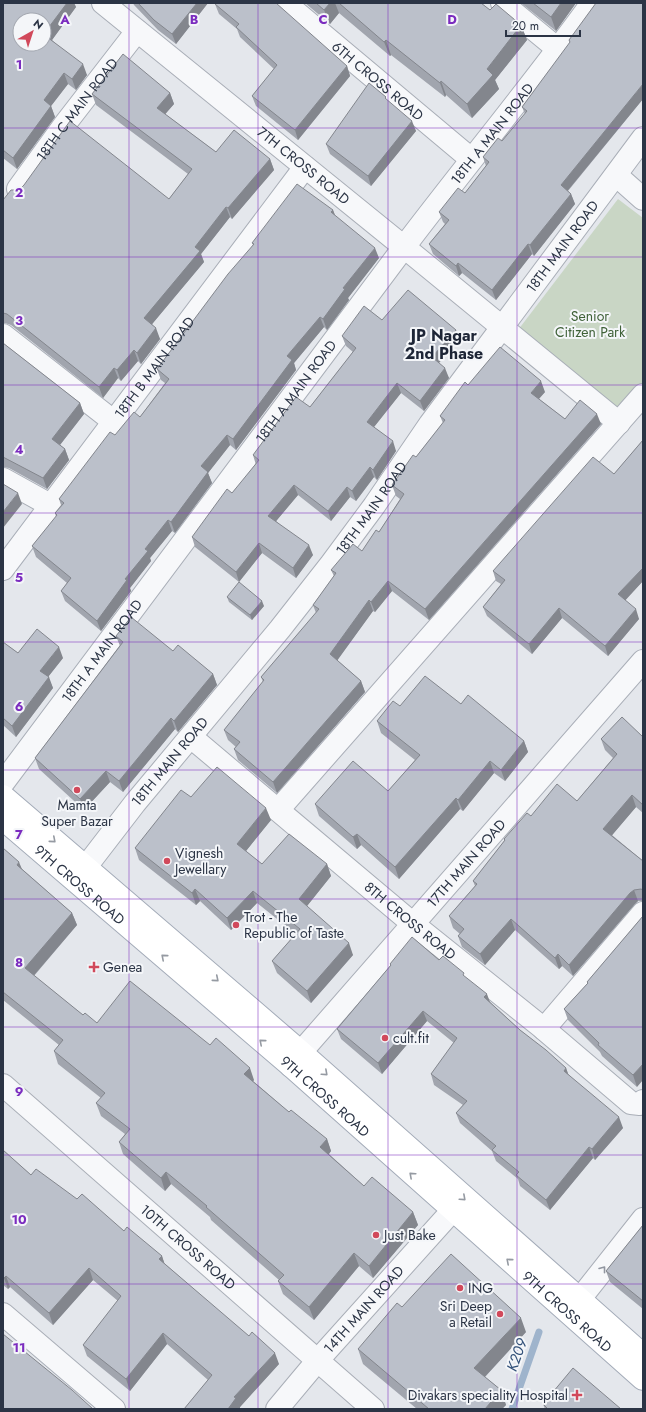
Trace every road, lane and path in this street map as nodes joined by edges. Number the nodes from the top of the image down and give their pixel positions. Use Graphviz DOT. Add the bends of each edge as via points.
graph roads {
  1 [pos="103,3"];
  2 [pos="285,3"];
  3 [pos="502,3"];
  4 [pos="592,3"];
  5 [pos="137,31"];
  6 [pos="558,50"];
  7 [pos="643,138"];
  8 [pos="471,159"];
  9 [pos="305,167"];
  10 [pos="616,175"];
  11 [pos="18,189"];
  12 [pos="643,199"];
  13 [pos="404,247"];
  14 [pos="503,328"];
  15 [pos="3,335"];
  16 [pos="643,395"];
  17 [pos="113,421"];
  18 [pos="618,423"];
  19 [pos="3,479"];
  20 [pos="50,505"];
  21 [pos="3,569"];
  22 [pos="643,661"];
  23 [pos="190,737"];
  24 [pos="3,783"];
  25 [pos="3,796"];
  26 [pos="278,810"];
  27 [pos="3,819"];
  28 [pos="85,868"];
  29 [pos="643,912"];
  30 [pos="412,923"];
  31 [pos="544,1029"];
  32 [pos="296,1059"];
  33 [pos="3,1085"];
  34 [pos="637,1102"];
  35 [pos="452,1211"];
  36 [pos="643,1219"];
  37 [pos="579,1300"];
  38 [pos="3,1314"];
  39 [pos="643,1355"];
  40 [pos="318,1360"];
  41 [pos="643,1379"];
  42 [pos="114,1409"];
  43 [pos="277,1409"];
  44 [pos="373,1409"];
  1 -- 5 [label="street, 7TH CROSS ROAD"];
  2 -- 8 [label="street, 6TH CROSS ROAD"];
  3 -- 6 [label="street"];
  4 -- 6 [label="street, 18TH A MAIN ROAD"];
  5 -- 9 [label="street, 7TH CROSS ROAD"];
  5 -- 11 [label="street, 18TH C MAIN ROAD"];
  6 -- 8 [label="street, 18TH A MAIN ROAD"];
  7 -- 10 [label="street, 18TH MAIN ROAD"];
  8 -- 13 [label="street, 18TH A MAIN ROAD"];
  9 -- 13 [label="street, 7TH CROSS ROAD"];
  9 -- 17 [label="street, 18TH B MAIN ROAD"];
  10 -- 12 [label="street"];
  10 -- 14 [label="street, 18TH MAIN ROAD"];
  13 -- 14 [label="street, 7TH CROSS ROAD"];
  13 -- 24 [label="street, 18TH A MAIN ROAD"];
  14 -- 18 [label="street, 7TH CROSS ROAD"];
  14 -- 23 [label="street, 18TH MAIN ROAD" via="280,630"];
  15 -- 17 [label="street"];
  16 -- 18 [label="street"];
  17 -- 20 [label="street, 18TH B MAIN ROAD"];
  18 -- 26 [label="street"];
  19 -- 20 [label="street"];
  20 -- 21 [label="street, 18TH B MAIN ROAD"];
  22 -- 30 [label="street, 17TH MAIN ROAD"];
  23 -- 26 [label="street, 8TH CROSS ROAD"];
  23 -- 28 [label="street, 18TH MAIN ROAD" via="134,803"];
  25 -- 28 [label="main road, 9TH CROSS ROAD, one-way"];
  26 -- 30 [label="street, 8TH CROSS ROAD"];
  32 -- 27 [label="main road, 9TH CROSS ROAD, one-way"];
  28 -- 32 [label="main road, 9TH CROSS ROAD, one-way"];
  29 -- 31 [label="street"];
  30 -- 31 [label="street, 8TH CROSS ROAD"];
  30 -- 32 [label="street, 17TH MAIN ROAD"];
  31 -- 34 [label="street, 8TH CROSS ROAD"];
  35 -- 32 [label="main road, 9TH CROSS ROAD, one-way"];
  32 -- 37 [label="main road, 9TH CROSS ROAD, one-way"];
  33 -- 40 [label="street, 10TH CROSS ROAD"];
  35 -- 40 [label="street, 14TH MAIN ROAD"];
  41 -- 35 [label="main road, 9TH CROSS ROAD, one-way"];
  37 -- 36 [label="street, one-way"];
  37 -- 39 [label="main road, 9TH CROSS ROAD"];
  38 -- 42 [label="street"];
  40 -- 43 [label="street, 14TH MAIN ROAD"];
  40 -- 44 [label="street, 10TH CROSS ROAD"];
}
